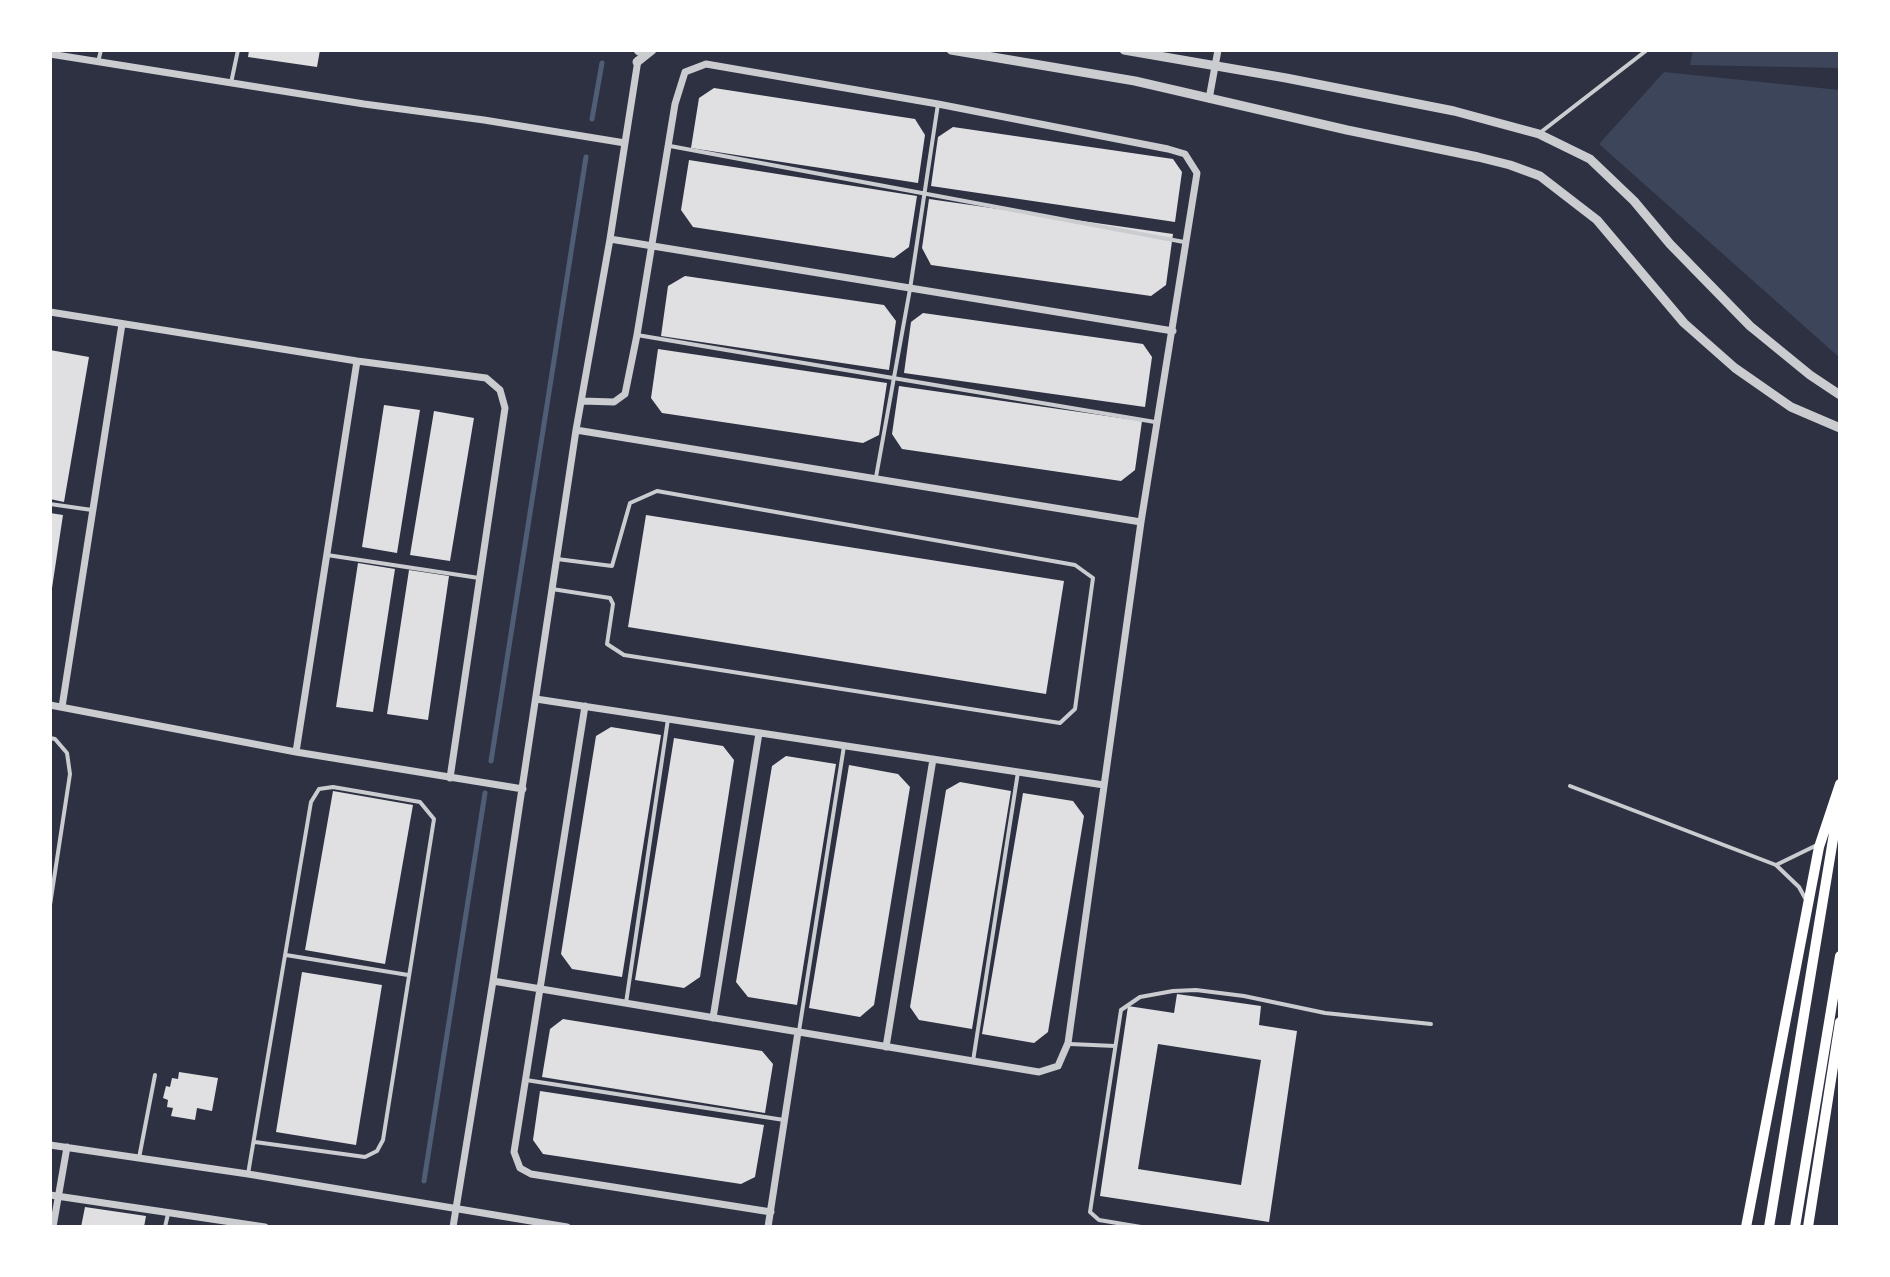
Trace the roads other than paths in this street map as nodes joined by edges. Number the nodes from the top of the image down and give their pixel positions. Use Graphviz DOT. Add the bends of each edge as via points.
graph roads {
  1 [pos="101,50"];
  2 [pos="238,50"];
  3 [pos="652,50"];
  4 [pos="951,50"];
  5 [pos="1124,50"];
  6 [pos="1218,50"];
  7 [pos="1647,50"];
  8 [pos="638,53"];
  9 [pos="50,54"];
  10 [pos="98,62"];
  11 [pos="1215,66"];
  12 [pos="231,83"];
  13 [pos="1209,99"];
  14 [pos="938,104"];
  15 [pos="1539,134"];
  16 [pos="625,143"];
  17 [pos="669,146"];
  18 [pos="924,192"];
  19 [pos="610,239"];
  20 [pos="1187,242"];
  21 [pos="652,246"];
  22 [pos="910,289"];
  23 [pos="50,312"];
  24 [pos="122,324"];
  25 [pos="1173,331"];
  26 [pos="637,335"];
  27 [pos="357,361"];
  28 [pos="895,378"];
  29 [pos="1840,395"];
  30 [pos="582,401"];
  31 [pos="1159,423"];
  32 [pos="1840,428"];
  33 [pos="576,430"];
  34 [pos="876,480"];
  35 [pos="50,504"];
  36 [pos="94,511"];
  37 [pos="1141,522"];
  38 [pos="326,555"];
  39 [pos="557,559"];
  40 [pos="479,578"];
  41 [pos="552,589"];
  42 [pos="536,699"];
  43 [pos="50,705"];
  44 [pos="585,706"];
  45 [pos="62,707"];
  46 [pos="668,719"];
  47 [pos="759,733"];
  48 [pos="50,738"];
  49 [pos="844,746"];
  50 [pos="296,752"];
  51 [pos="933,759"];
  52 [pos="1018,772"];
  53 [pos="450,778"];
  54 [pos="1840,784"];
  55 [pos="1104,785"];
  56 [pos="1570,786"];
  57 [pos="523,789"];
  58 [pos="1840,796"];
  59 [pos="1820,843"];
  60 [pos="1776,865"];
  61 [pos="1808,904"];
  62 [pos="50,905"];
  63 [pos="286,955"];
  64 [pos="1840,956"];
  65 [pos="408,975"];
  66 [pos="493,981"];
  67 [pos="540,989"];
  68 [pos="626,1003"];
  69 [pos="713,1018"];
  70 [pos="1840,1022"];
  71 [pos="1431,1024"];
  72 [pos="798,1032"];
  73 [pos="1068,1043"];
  74 [pos="1115,1046"];
  75 [pos="886,1047"];
  76 [pos="973,1061"];
  77 [pos="155,1075"];
  78 [pos="526,1080"];
  79 [pos="785,1120"];
  80 [pos="255,1142"];
  81 [pos="50,1145"];
  82 [pos="67,1147"];
  83 [pos="139,1158"];
  84 [pos="248,1174"];
  85 [pos="54,1195"];
  86 [pos="456,1209"];
  87 [pos="168,1212"];
  88 [pos="771,1212"];
  89 [pos="53,1227"];
  90 [pos="165,1227"];
  91 [pos="265,1227"];
  92 [pos="453,1227"];
  93 [pos="567,1227"];
  94 [pos="768,1227"];
  95 [pos="1141,1227"];
  96 [pos="1746,1227"];
  97 [pos="1769,1227"];
  98 [pos="1795,1227"];
  99 [pos="1808,1227"];
  1 -- 10 [label="lane"];
  2 -- 12 [label="lane"];
  3 -- 8 [label="street"];
  4 -- 13 [label="street"];
  5 -- 11 [label="street"];
  6 -- 11 [label="street"];
  7 -- 15 [label="lane"];
  8 -- 16 [label="street"];
  9 -- 10 [label="street"];
  10 -- 12 [label="street"];
  11 -- 13 [label="street"];
  11 -- 15 [label="street" via="1454,111"];
  12 -- 16 [label="street"];
  13 -- 32 [label="street" via="1478,157 1540,176 1597,220 1684,323 1735,368 1791,407"];
  14 -- 17 [label="street" via="706,64 685,72"];
  14 -- 18 [label="lane"];
  14 -- 20 [label="street" via="1185,154 1197,173"];
  15 -- 29 [label="street" via="1590,159 1750,326"];
  16 -- 19 [label="street"];
  17 -- 18 [label="lane"];
  17 -- 21 [label="street"];
  18 -- 20 [label="lane"];
  18 -- 22 [label="lane"];
  19 -- 21 [label="street"];
  19 -- 30 [label="street"];
  20 -- 25 [label="street"];
  21 -- 22 [label="street"];
  21 -- 26 [label="street"];
  22 -- 25 [label="street"];
  22 -- 28 [label="lane"];
  23 -- 24 [label="street"];
  24 -- 27 [label="street"];
  24 -- 36 [label="street"];
  25 -- 31 [label="street"];
  26 -- 28 [label="lane"];
  26 -- 30 [label="street" via="625,394 614,402"];
  27 -- 38 [label="street"];
  27 -- 40 [label="street" via="486,378 500,390 505,408"];
  28 -- 31 [label="lane"];
  28 -- 34 [label="lane"];
  30 -- 33 [label="street"];
  31 -- 37 [label="street"];
  33 -- 34 [label="street"];
  33 -- 39 [label="street"];
  34 -- 37 [label="street"];
  35 -- 36 [label="lane"];
  36 -- 45 [label="street"];
  37 -- 55 [label="street"];
  38 -- 40 [label="lane"];
  38 -- 50 [label="street"];
  39 -- 41 [label="street"];
  39 -- 41 [label="lane" via="612,566 630,503 657,491 1075,565 1093,578 1075,709 1060,723 624,655 607,644 610,598"];
  40 -- 53 [label="street"];
  41 -- 42 [label="street"];
  42 -- 44 [label="street"];
  42 -- 57 [label="street"];
  43 -- 45 [label="street"];
  44 -- 46 [label="street"];
  44 -- 67 [label="street"];
  45 -- 50 [label="street"];
  46 -- 47 [label="street"];
  46 -- 68 [label="lane"];
  47 -- 49 [label="street"];
  47 -- 69 [label="street"];
  48 -- 62 [label="lane" via="67,753 70,774"];
  49 -- 51 [label="street"];
  49 -- 72 [label="lane"];
  50 -- 53 [label="street"];
  51 -- 52 [label="street"];
  51 -- 75 [label="street"];
  52 -- 55 [label="street"];
  52 -- 76 [label="lane"];
  53 -- 57 [label="street"];
  54 -- 59 [label="main road"];
  55 -- 73 [label="street"];
  56 -- 60 [label="lane"];
  57 -- 66 [label="street"];
  58 -- 97 [label="main road"];
  59 -- 60 [label="lane"];
  59 -- 61 [label="main road"];
  60 -- 61 [label="lane"];
  61 -- 96 [label="main road"];
  63 -- 65 [label="lane"];
  63 -- 65 [label="lane" via="311,802 319,789 333,787 420,802 434,819"];
  63 -- 80 [label="lane"];
  64 -- 98 [label="main road"];
  65 -- 80 [label="lane" via="383,1140 377,1151 365,1157"];
  66 -- 67 [label="street"];
  66 -- 86 [label="street"];
  67 -- 68 [label="street"];
  67 -- 78 [label="street"];
  68 -- 69 [label="street"];
  69 -- 72 [label="street"];
  70 -- 99 [label="main road"];
  71 -- 74 [label="lane" via="1325,1013 1216,992 1173,991 1140,997 1121,1010"];
  72 -- 75 [label="street"];
  72 -- 79 [label="street"];
  73 -- 74 [label="lane"];
  73 -- 76 [label="street" via="1058,1066 1039,1072"];
  74 -- 95 [label="lane" via="1090,1212 1099,1220"];
  75 -- 76 [label="street"];
  77 -- 83 [label="lane"];
  78 -- 79 [label="lane"];
  78 -- 88 [label="street" via="514,1152 520,1168 531,1174"];
  79 -- 88 [label="street"];
  80 -- 84 [label="lane"];
  81 -- 82 [label="street"];
  82 -- 83 [label="street"];
  82 -- 85 [label="street"];
  83 -- 84 [label="street"];
  84 -- 86 [label="street"];
  85 -- 87 [label="street"];
  85 -- 89 [label="street"];
  86 -- 92 [label="street"];
  86 -- 93 [label="street"];
  87 -- 90 [label="lane"];
  87 -- 91 [label="street"];
  88 -- 94 [label="street"];
}
